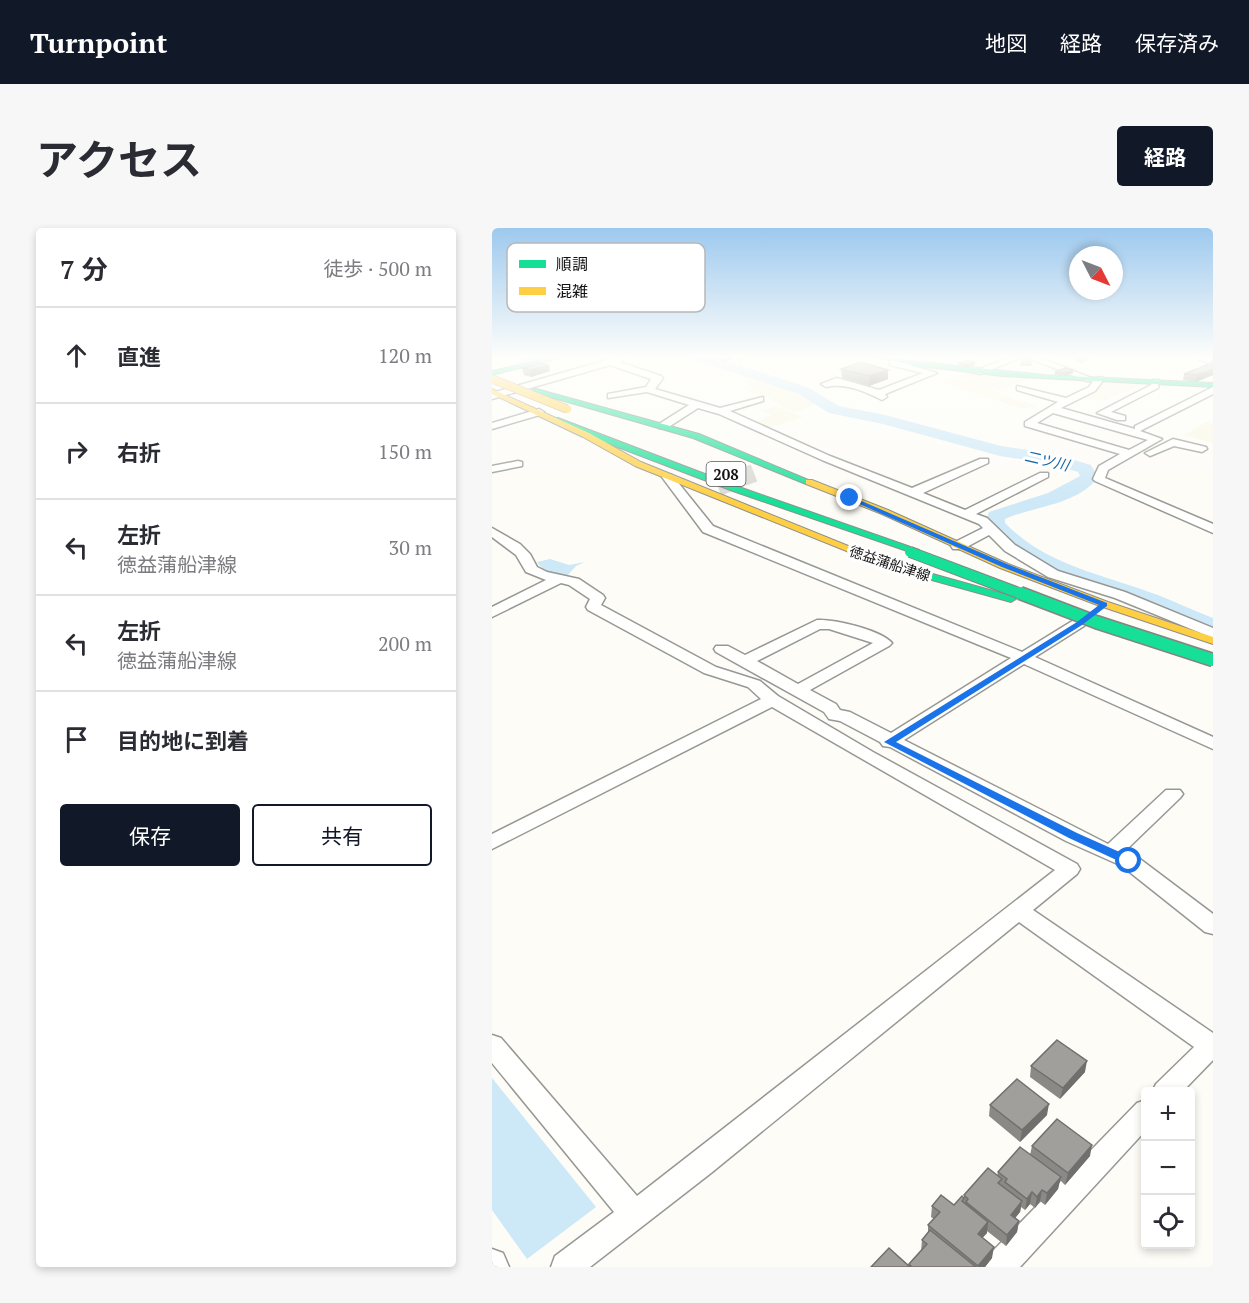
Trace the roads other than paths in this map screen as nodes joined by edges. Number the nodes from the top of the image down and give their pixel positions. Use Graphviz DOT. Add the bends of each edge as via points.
graph roads {
  1 [pos="523,405"];
  2 [pos="559,405"];
  3 [pos="578,405"];
  4 [pos="587,405"];
  5 [pos="696,405"];
  6 [pos="698,405"];
  7 [pos="738,405"];
  8 [pos="1060,405"];
  9 [pos="1116,405"];
  10 [pos="1182,405"];
  11 [pos="1052,409"];
  12 [pos="720,411"];
  13 [pos="539,412"];
  14 [pos="555,420"];
  15 [pos="492,426"];
  16 [pos="663,426"];
  17 [pos="1202,450"];
  18 [pos="1131,454"];
  19 [pos="984,461"];
  20 [pos="722,462"];
  21 [pos="1114,462"];
  22 [pos="512,463"];
  23 [pos="772,466"];
  24 [pos="492,469"];
  25 [pos="754,473"];
  26 [pos="1044,475"];
  27 [pos="668,477"];
  28 [pos="718,487"];
  29 [pos="776,488"];
  30 [pos="704,492"];
  31 [pos="912,494"];
  32 [pos="688,502"];
  33 [pos="966,514"];
  34 [pos="990,529"];
  35 [pos="1213,529"];
  36 [pos="492,532"];
  37 [pos="884,540"];
  38 [pos="958,546"];
  39 [pos="907,570"];
  40 [pos="559,579"];
  41 [pos="1120,595"];
  42 [pos="1104,604"];
  43 [pos="492,613"];
  44 [pos="1079,623"];
  45 [pos="1213,633"];
  46 [pos="1213,641"];
  47 [pos="722,649"];
  48 [pos="1213,657"];
  49 [pos="1024,658"];
  50 [pos="745,661"];
  51 [pos="1213,668"];
  52 [pos="798,690"];
  53 [pos="772,700"];
  54 [pos="889,742"];
  55 [pos="1213,744"];
  56 [pos="1173,794"];
  57 [pos="492,842"];
  58 [pos="1111,853"];
  59 [pos="1019,911"];
  60 [pos="1213,926"];
  61 [pos="1212,1045"];
  62 [pos="492,1046"];
  63 [pos="1170,1087"];
  64 [pos="1141,1116"];
  65 [pos="633,1214"];
  66 [pos="566,1267"];
  67 [pos="999,1267"];
  1 -- 13 [label="main road, 徳益蒲船津線"];
  2 -- 37 [label="main road, 208, bridge"];
  3 -- 20 [label="main road"];
  4 -- 16 [label="main road"];
  5 -- 16 [label="street"];
  6 -- 12 [label="street"];
  7 -- 12 [label="street"];
  8 -- 11 [label="street"];
  9 -- 10 [label="street" via="1102,412 1142,426"];
  11 -- 18 [label="street" via="1029,424"];
  11 -- 18 [label="street" via="1157,439"];
  12 -- 31 [label="street"];
  13 -- 14 [label="main road, 徳益蒲船津線"];
  13 -- 15 [label="street"];
  14 -- 27 [label="main road, 徳益蒲船津線"];
  14 -- 37 [label="main road"];
  16 -- 23 [label="main road"];
  17 -- 21 [label="street" via="1168,442 1131,463"];
  18 -- 21 [label="street"];
  19 -- 31 [label="street"];
  21 -- 35 [label="street" via="1102,468 1099,479"];
  22 -- 24 [label="street"];
  23 -- 25 [label="main road"];
  23 -- 38 [label="main road"];
  26 -- 33 [label="street"];
  27 -- 30 [label="main road, 徳益蒲船津線"];
  27 -- 32 [label="street"];
  28 -- 30 [label="main road"];
  29 -- 37 [label="main road"];
  30 -- 32 [label="street"];
  30 -- 39 [label="main road, 徳益蒲船津線"];
  31 -- 33 [label="street"];
  32 -- 49 [label="street" via="708,529"];
  33 -- 34 [label="street"];
  34 -- 38 [label="street"];
  34 -- 41 [label="street" via="1010,548 1053,573"];
  36 -- 40 [label="street" via="529,559 531,569"];
  37 -- 48 [label="main road, 208, bridge" via="1096,622"];
  38 -- 39 [label="main road"];
  38 -- 42 [label="main road"];
  39 -- 44 [label="main road, 徳益蒲船津線"];
  40 -- 43 [label="street"];
  40 -- 53 [label="street" via="573,582 598,598 593,607 710,670 754,684"];
  41 -- 42 [label="street"];
  41 -- 45 [label="street"];
  42 -- 44 [label="main road"];
  42 -- 46 [label="main road"];
  44 -- 49 [label="street"];
  44 -- 51 [label="main road, 徳益蒲船津線"];
  47 -- 50 [label="street"];
  49 -- 54 [label="street"];
  49 -- 55 [label="street"];
  50 -- 52 [label="street"];
  50 -- 52 [label="street" via="816,625 830,624 884,643"];
  52 -- 54 [label="street" via="830,708 835,715 844,716"];
  53 -- 57 [label="street"];
  53 -- 59 [label="street" via="1070,869"];
  54 -- 58 [label="street"];
  56 -- 58 [label="street"];
  58 -- 60 [label="street" via="1129,861"];
  59 -- 61 [label="street"];
  59 -- 65 [label="street"];
  61 -- 63 [label="street"];
  62 -- 65 [label="street"];
  64 -- 67 [label="street"];
  65 -- 66 [label="street"];
}
